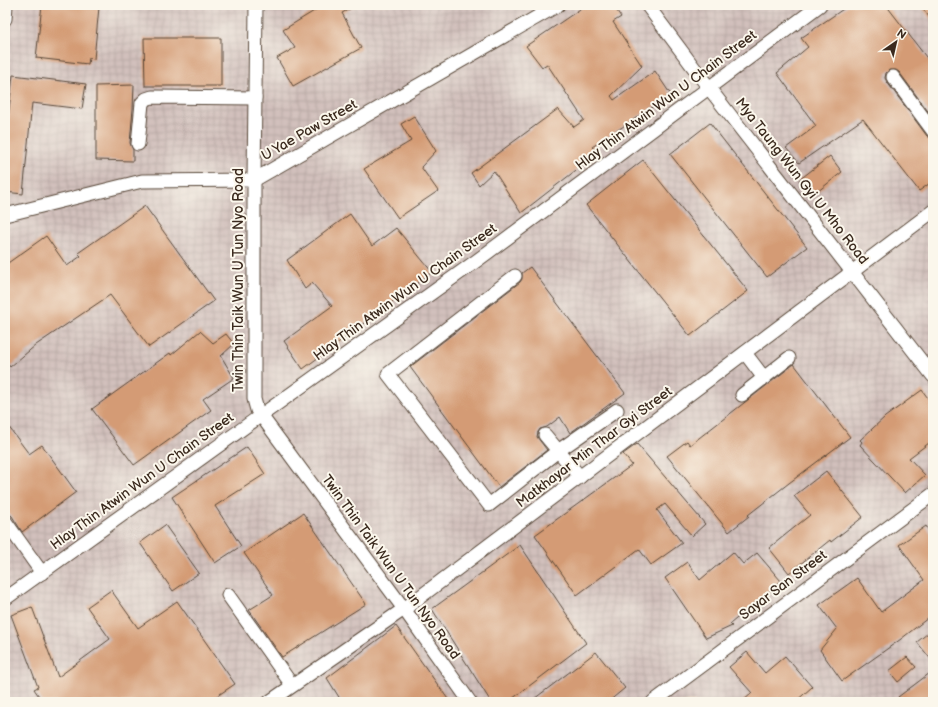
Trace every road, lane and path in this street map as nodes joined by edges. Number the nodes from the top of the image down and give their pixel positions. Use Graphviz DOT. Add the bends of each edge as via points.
graph roads {
  1 [pos="6,5"];
  2 [pos="256,5"];
  3 [pos="558,5"];
  4 [pos="646,5"];
  5 [pos="820,5"];
  6 [pos="5,19"];
  7 [pos="893,77"];
  8 [pos="708,88"];
  9 [pos="254,98"];
  10 [pos="933,131"];
  11 [pos="138,144"];
  12 [pos="254,180"];
  13 [pos="933,211"];
  14 [pos="5,215"];
  15 [pos="853,272"];
  16 [pos="515,276"];
  17 [pos="745,353"];
  18 [pos="789,358"];
  19 [pos="933,376"];
  20 [pos="764,378"];
  21 [pos="742,396"];
  22 [pos="617,410"];
  23 [pos="261,416"];
  24 [pos="545,435"];
  25 [pos="558,451"];
  26 [pos="580,477"];
  27 [pos="933,494"];
  28 [pos="5,521"];
  29 [pos="42,573"];
  30 [pos="228,595"];
  31 [pos="5,599"];
  32 [pos="404,609"];
  33 [pos="292,685"];
  34 [pos="269,702"];
  35 [pos="470,702"];
  36 [pos="652,702"];
  1 -- 6 [label="street"];
  2 -- 9 [label="street, Twin Thin Taik Wun U Tun Nyo Road"];
  3 -- 12 [label="street, U Yae Paw Street"];
  4 -- 8 [label="street, Mya Taung Wun Gyi U Mho Road"];
  5 -- 8 [label="street, Hlay Thin Atwin Wun U Chain Street"];
  7 -- 10 [label="street"];
  8 -- 15 [label="street, Mya Taung Wun Gyi U Mho Road"];
  8 -- 23 [label="street, Hlay Thin Atwin Wun U Chain Street" via="479,259"];
  9 -- 11 [label="street" via="146,99 142,103"];
  9 -- 12 [label="street, Twin Thin Taik Wun U Tun Nyo Road"];
  12 -- 14 [label="street, U Yae Paw Street" via="142,182"];
  12 -- 23 [label="street, Twin Thin Taik Wun U Tun Nyo Road" via="254,400"];
  13 -- 15 [label="street, Matkhayar Min Thar Gyi Street"];
  15 -- 17 [label="street, Matkhayar Min Thar Gyi Street"];
  15 -- 19 [label="street, Mya Taung Wun Gyi U Mho Road"];
  16 -- 25 [label="street" via="388,374 489,505"];
  17 -- 20 [label="street"];
  17 -- 26 [label="street, Matkhayar Min Thar Gyi Street"];
  18 -- 20 [label="street"];
  20 -- 21 [label="street"];
  22 -- 25 [label="street"];
  23 -- 29 [label="street, Hlay Thin Atwin Wun U Chain Street"];
  23 -- 32 [label="street, Twin Thin Taik Wun U Tun Nyo Road"];
  24 -- 25 [label="street"];
  25 -- 26 [label="street"];
  26 -- 32 [label="street, Matkhayar Min Thar Gyi Street"];
  27 -- 36 [label="street, Sayar San Street"];
  28 -- 29 [label="street"];
  29 -- 31 [label="street, Hlay Thin Atwin Wun U Chain Street"];
  30 -- 33 [label="street"];
  32 -- 33 [label="street, Matkhayar Min Thar Gyi Street"];
  32 -- 35 [label="street, Twin Thin Taik Wun U Tun Nyo Road"];
  33 -- 34 [label="street, Matkhayar Min Thar Gyi Street"];
}
